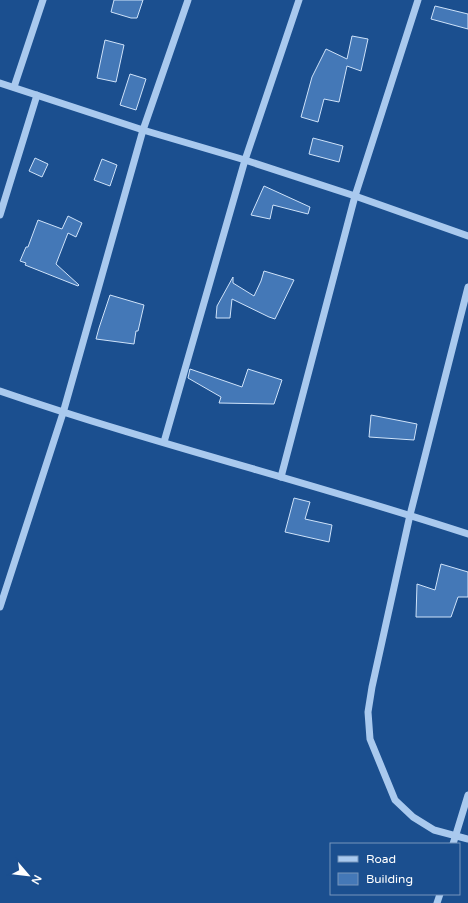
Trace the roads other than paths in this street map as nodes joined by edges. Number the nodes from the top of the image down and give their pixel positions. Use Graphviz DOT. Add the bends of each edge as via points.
graph roads {
  1 [pos="43,0"];
  2 [pos="188,0"];
  3 [pos="299,0"];
  4 [pos="418,0"];
  5 [pos="0,83"];
  6 [pos="14,88"];
  7 [pos="37,95"];
  8 [pos="143,130"];
  9 [pos="245,160"];
  10 [pos="355,196"];
  11 [pos="0,215"];
  12 [pos="468,236"];
  13 [pos="468,287"];
  14 [pos="0,391"];
  15 [pos="63,412"];
  16 [pos="164,442"];
  17 [pos="281,477"];
  18 [pos="410,515"];
  19 [pos="468,534"];
  20 [pos="0,607"];
  21 [pos="468,794"];
  22 [pos="456,836"];
  23 [pos="468,839"];
  24 [pos="453,843"];
  1 -- 6 [label="street"];
  2 -- 8 [label="street"];
  3 -- 9 [label="street"];
  4 -- 10 [label="street"];
  5 -- 6 [label="street"];
  6 -- 7 [label="street"];
  7 -- 8 [label="street"];
  7 -- 11 [label="street"];
  8 -- 9 [label="street"];
  8 -- 15 [label="street"];
  9 -- 10 [label="street"];
  9 -- 16 [label="street"];
  10 -- 12 [label="street"];
  10 -- 17 [label="street"];
  13 -- 18 [label="street"];
  14 -- 15 [label="street"];
  15 -- 16 [label="street"];
  15 -- 20 [label="street"];
  16 -- 17 [label="street"];
  17 -- 18 [label="street"];
  18 -- 19 [label="street"];
  18 -- 22 [label="street" via="372,687 368,712 370,739 395,800 413,817 434,830"];
  21 -- 22 [label="street"];
  22 -- 23 [label="street"];
  22 -- 24 [label="street"];
}
